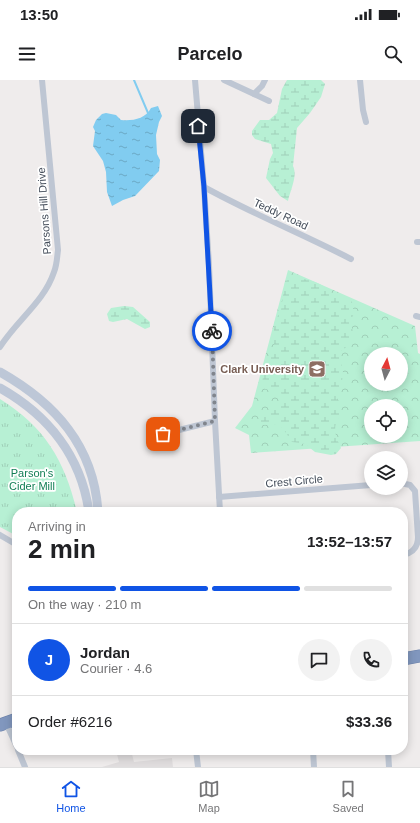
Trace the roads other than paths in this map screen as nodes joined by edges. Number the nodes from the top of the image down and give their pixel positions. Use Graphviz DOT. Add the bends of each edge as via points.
graph roads {
  1 [pos="42,80"];
  2 [pos="195,80"];
  3 [pos="224,80"];
  4 [pos="265,80"];
  5 [pos="360,80"];
  6 [pos="254,94"];
  7 [pos="269,101"];
  8 [pos="366,122"];
  9 [pos="204,187"];
  10 [pos="350,259"];
  11 [pos="0,347"];
  12 [pos="0,372"];
  13 [pos="0,388"];
  14 [pos="215,421"];
  15 [pos="163,434"];
  16 [pos="408,485"];
  17 [pos="364,486"];
  18 [pos="219,497"];
  19 [pos="88,507"];
  20 [pos="98,507"];
  21 [pos="220,507"];
  22 [pos="0,535"];
  23 [pos="12,542"];
  24 [pos="408,554"];
  25 [pos="420,656"];
  26 [pos="408,658"];
  27 [pos="8,722"];
  28 [pos="12,733"];
  29 [pos="20,755"];
  30 [pos="197,755"];
  31 [pos="313,755"];
  32 [pos="388,755"];
  33 [pos="25,767"];
  34 [pos="198,767"];
  35 [pos="314,767"];
  36 [pos="389,767"];
  1 -- 11 [label="street, Parsons Hill Drive" via="58,250 56,264 51,282 40,299"];
  2 -- 9 [label="street"];
  3 -- 6 [label="street"];
  4 -- 6 [label="street"];
  5 -- 8 [label="street"];
  6 -- 7 [label="street"];
  9 -- 10 [label="street, Teddy Road"];
  9 -- 14 [label="street"];
  12 -- 20 [label="main road" via="22,384 44,402 71,433 91,473"];
  13 -- 19 [label="main road" via="16,397 52,428 78,473"];
  14 -- 15 [label="street"];
  14 -- 18 [label="street"];
  16 -- 24 [label="street" via="415,491 418,544"];
  17 -- 18 [label="street, Crest Circle"];
  18 -- 21 [label="street"];
  22 -- 23 [label="street"];
  25 -- 26 [label="highway"];
  27 -- 28 [label="street"];
  29 -- 33 [label="street"];
  30 -- 34 [label="street"];
  31 -- 35 [label="street"];
  32 -- 36 [label="street"];
}
